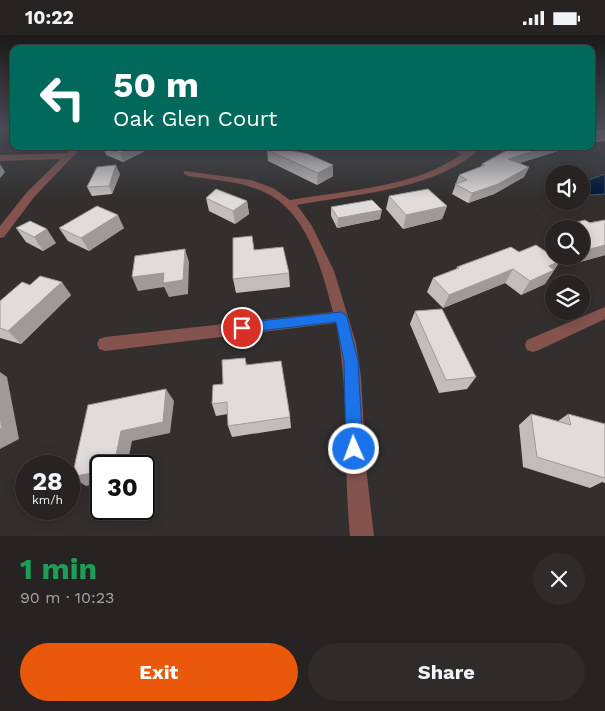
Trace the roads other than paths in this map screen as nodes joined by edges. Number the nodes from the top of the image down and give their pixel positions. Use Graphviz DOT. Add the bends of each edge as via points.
graph roads {
  1 [pos="73,151"];
  2 [pos="463,151"];
  3 [pos="471,151"];
  4 [pos="468,153"];
  5 [pos="68,156"];
  6 [pos="0,158"];
  7 [pos="188,173"];
  8 [pos="289,203"];
  9 [pos="0,234"];
  10 [pos="605,313"];
  11 [pos="341,317"];
  12 [pos="105,344"];
  13 [pos="533,345"];
  14 [pos="362,536"];
  1 -- 5 [label="street"];
  2 -- 4 [label="street"];
  3 -- 4 [label="street"];
  4 -- 8 [label="street" via="444,169 419,178"];
  5 -- 6 [label="street"];
  5 -- 9 [label="street" via="32,193"];
  7 -- 8 [label="street" via="259,186"];
  8 -- 11 [label="street" via="307,226 325,263"];
  10 -- 13 [label="street"];
  11 -- 12 [label="street"];
  11 -- 14 [label="street" via="351,361 356,485"];
}
